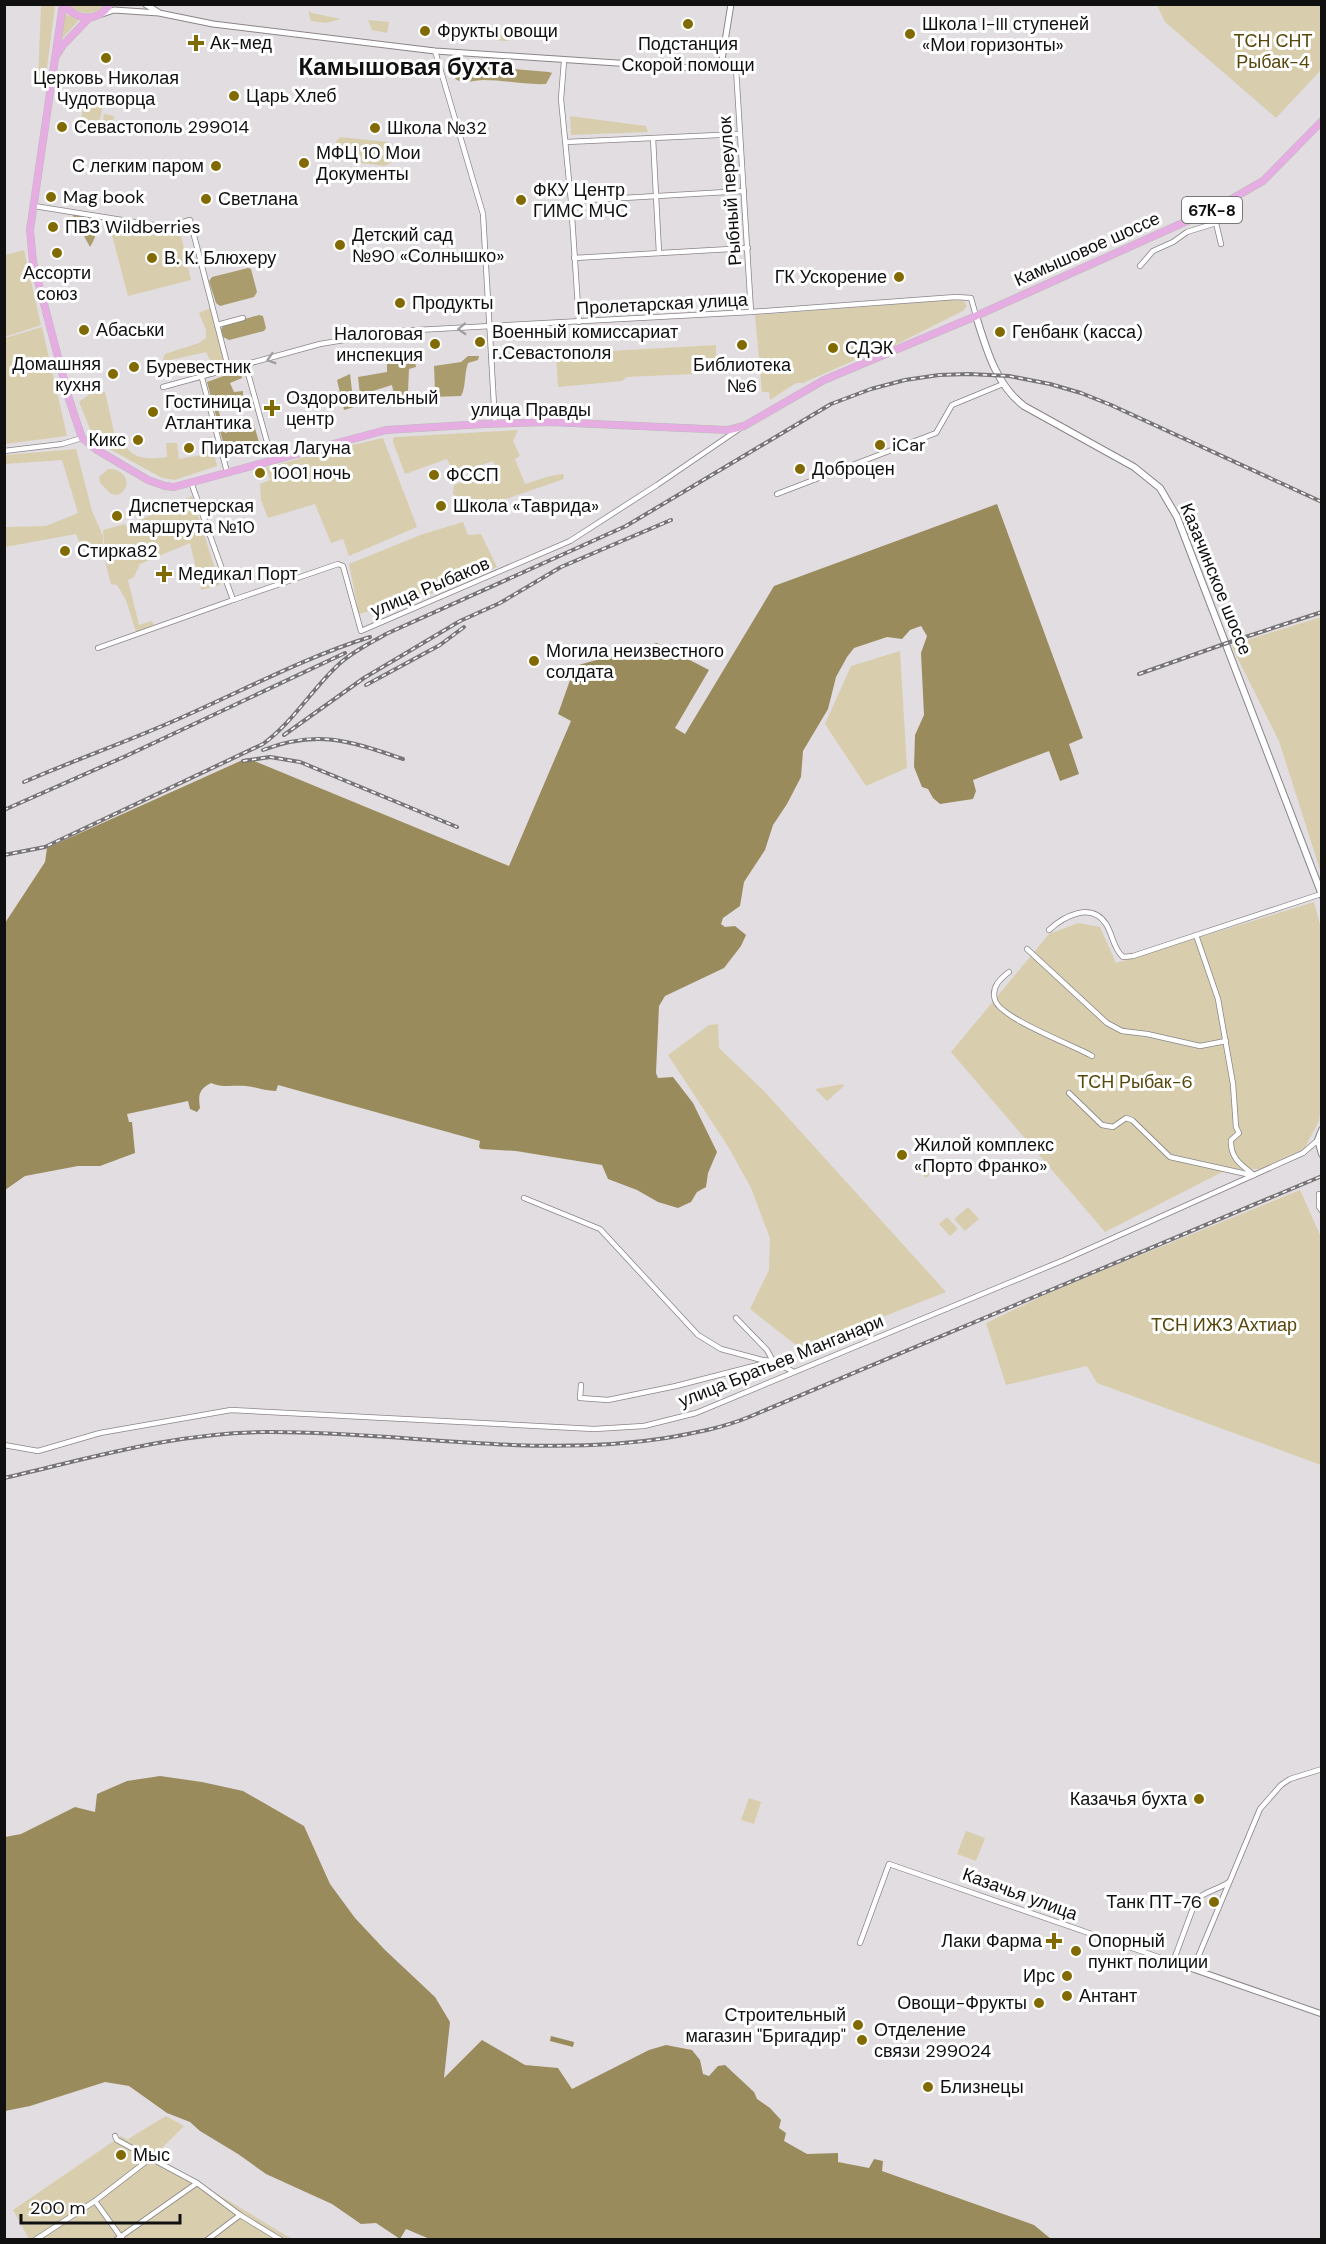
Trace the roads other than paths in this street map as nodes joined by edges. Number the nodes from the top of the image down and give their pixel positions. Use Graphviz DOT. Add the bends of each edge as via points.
graph roads {
  1 [pos="63,4"];
  2 [pos="110,4"];
  3 [pos="145,4"];
  4 [pos="731,4"];
  5 [pos="159,12"];
  6 [pos="102,14"];
  7 [pos="89,18"];
  8 [pos="435,51"];
  9 [pos="55,58"];
  10 [pos="564,61"];
  11 [pos="721,66"];
  12 [pos="1322,121"];
  13 [pos="740,134"];
  14 [pos="653,138"];
  15 [pos="566,142"];
  16 [pos="744,191"];
  17 [pos="656,196"];
  18 [pos="571,201"];
  19 [pos="34,206"];
  20 [pos="1221,244"];
  21 [pos="748,248"];
  22 [pos="659,253"];
  23 [pos="574,258"];
  24 [pos="1140,266"];
  25 [pos="751,312"];
  26 [pos="976,316"];
  27 [pos="243,318"];
  28 [pos="579,322"];
  29 [pos="218,325"];
  30 [pos="490,327"];
  31 [pos="246,366"];
  32 [pos="229,371"];
  33 [pos="202,378"];
  34 [pos="1002,384"];
  35 [pos="163,387"];
  36 [pos="495,423"];
  37 [pos="744,426"];
  38 [pos="82,438"];
  39 [pos="4,451"];
  40 [pos="272,460"];
  41 [pos="227,472"];
  42 [pos="191,482"];
  43 [pos="777,494"];
  44 [pos="233,600"];
  45 [pos="98,648"];
  46 [pos="1321,895"];
  47 [pos="1048,930"];
  48 [pos="1196,934"];
  49 [pos="1027,949"];
  50 [pos="1009,972"];
  51 [pos="1226,1041"];
  52 [pos="1092,1056"];
  53 [pos="1069,1093"];
  54 [pos="1322,1131"];
  55 [pos="1318,1140"];
  56 [pos="1322,1154"];
  57 [pos="1254,1175"];
  58 [pos="1319,1194"];
  59 [pos="524,1198"];
  60 [pos="1322,1211"];
  61 [pos="735,1318"];
  62 [pos="773,1360"];
  63 [pos="792,1371"];
  64 [pos="581,1385"];
  65 [pos="4,1445"];
  66 [pos="1322,1769"];
  67 [pos="1229,1882"];
  68 [pos="860,1942"];
  69 [pos="1173,1962"];
  70 [pos="1193,1969"];
  71 [pos="1322,2014"];
  72 [pos="115,2136"];
  73 [pos="152,2157"];
  74 [pos="197,2183"];
  75 [pos="95,2201"];
  76 [pos="240,2215"];
  77 [pos="120,2238"];
  78 [pos="35,2240"];
  79 [pos="207,2240"];
  80 [pos="282,2240"];
  1 -- 7 [label="main road" via="69,12"];
  1 -- 9 [label="main road"];
  2 -- 6 [label="main road"];
  3 -- 5 [label="street"];
  4 -- 11 [label="street"];
  5 -- 6 [label="street" via="114,10"];
  5 -- 8 [label="street" via="213,24"];
  6 -- 7 [label="main road"];
  7 -- 9 [label="main road"];
  8 -- 10 [label="street"];
  8 -- 30 [label="street" via="483,214"];
  9 -- 19 [label="main road"];
  10 -- 11 [label="street" via="706,69"];
  10 -- 15 [label="street" via="561,99"];
  11 -- 13 [label="street, Рыбный переулок" via="736,68"];
  12 -- 26 [label="main road, Камышовое шоссе / 67К-8" via="1263,182 1216,208"];
  13 -- 14 [label="street"];
  13 -- 16 [label="street, Рыбный переулок"];
  14 -- 15 [label="street"];
  14 -- 17 [label="street"];
  15 -- 18 [label="street"];
  16 -- 17 [label="street"];
  16 -- 21 [label="street, Рыбный переулок"];
  17 -- 18 [label="street"];
  17 -- 22 [label="street"];
  18 -- 23 [label="street"];
  19 -- 29 [label="street" via="166,227 190,220"];
  19 -- 38 [label="main road" via="30,244 33,262"];
  20 -- 24 [label="street" via="1216,223 1187,232 1153,251"];
  21 -- 22 [label="street"];
  21 -- 25 [label="street, Рыбный переулок"];
  22 -- 23 [label="street"];
  23 -- 28 [label="street"];
  25 -- 26 [label="street, Пролетарская улица" via="956,297 971,298"];
  25 -- 28 [label="street, Пролетарская улица"];
  26 -- 34 [label="main road, Казачинское шоссе"];
  26 -- 37 [label="main road, улица Правды / 67К-8" via="824,380"];
  27 -- 29 [label="street"];
  28 -- 30 [label="street, Пролетарская улица"];
  29 -- 32 [label="street"];
  30 -- 31 [label="street, Пролетарская улица, one-way" via="398,331 320,344"];
  30 -- 36 [label="street"];
  31 -- 32 [label="street, Пролетарская улица"];
  31 -- 40 [label="street"];
  32 -- 33 [label="street, Пролетарская улица"];
  33 -- 35 [label="street, Пролетарская улица"];
  33 -- 41 [label="street"];
  34 -- 43 [label="street" via="952,405 936,433"];
  34 -- 46 [label="main road, Казачинское шоссе" via="1024,406 1134,467 1160,489 1195,560"];
  36 -- 37 [label="main road, улица Правды" via="728,429"];
  36 -- 40 [label="main road, улица Правды" via="386,430"];
  37 -- 44 [label="street, улица Рыбаков" via="570,541 360,631 343,566 338,564"];
  38 -- 39 [label="street"];
  38 -- 42 [label="main road, улица Правды" via="116,462 159,484 174,487"];
  40 -- 41 [label="main road, улица Правды"];
  41 -- 42 [label="main road, улица Правды"];
  42 -- 44 [label="street"];
  44 -- 45 [label="street"];
  46 -- 48 [label="street"];
  47 -- 48 [label="street" via="1076,913 1095,915 1105,923 1123,957"];
  48 -- 51 [label="street" via="1218,999"];
  49 -- 51 [label="street" via="1107,1023 1122,1031 1200,1046"];
  50 -- 52 [label="street" via="994,989 1001,1009"];
  51 -- 57 [label="street" via="1239,1133 1231,1140 1231,1150"];
  53 -- 57 [label="street" via="1102,1125 1113,1127 1126,1118 1132,1120 1170,1157"];
  54 -- 55 [label="main road"];
  55 -- 56 [label="main road"];
  55 -- 57 [label="street, улица Братьев Манганари" via="1303,1153"];
  57 -- 63 [label="street, улица Братьев Манганари" via="1064,1260"];
  58 -- 60 [label="street"];
  59 -- 62 [label="street" via="600,1229 698,1335 721,1349"];
  61 -- 62 [label="street"];
  62 -- 63 [label="street"];
  62 -- 64 [label="street" via="608,1400 580,1398"];
  63 -- 65 [label="street, улица Братьев Манганари" via="696,1413 644,1426 594,1430 231,1410 100,1433 38,1451"];
  66 -- 67 [label="street" via="1281,1785 1260,1809"];
  67 -- 69 [label="street" via="1196,1900"];
  67 -- 70 [label="street"];
  68 -- 69 [label="street, Казачья улица" via="889,1864"];
  69 -- 70 [label="street, Казачья улица"];
  70 -- 71 [label="street, Казачья улица"];
  72 -- 73 [label="street"];
  73 -- 74 [label="street"];
  73 -- 75 [label="street"];
  74 -- 76 [label="street"];
  74 -- 77 [label="street"];
  75 -- 77 [label="street"];
  75 -- 78 [label="street"];
  76 -- 79 [label="street"];
  76 -- 80 [label="street"];
}
